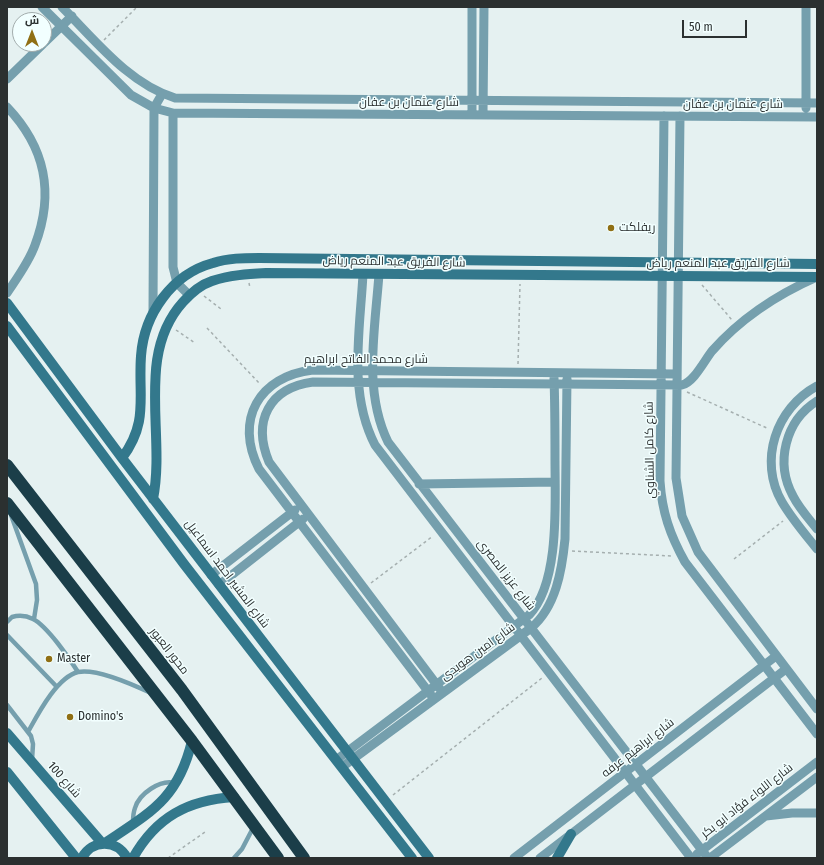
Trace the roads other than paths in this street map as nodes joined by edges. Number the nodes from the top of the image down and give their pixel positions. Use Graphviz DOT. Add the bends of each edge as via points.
graph roads {
  1 [pos="42,7"];
  2 [pos="62,7"];
  3 [pos="472,7"];
  4 [pos="484,7"];
  5 [pos="806,7"];
  6 [pos="72,16"];
  7 [pos="61,26"];
  8 [pos="52,36"];
  9 [pos="36,52"];
  10 [pos="7,79"];
  11 [pos="162,94"];
  12 [pos="472,100"];
  13 [pos="483,100"];
  14 [pos="806,103"];
  15 [pos="817,103"];
  16 [pos="7,107"];
  17 [pos="154,108"];
  18 [pos="173,113"];
  19 [pos="472,115"];
  20 [pos="483,115"];
  21 [pos="664,116"];
  22 [pos="680,116"];
  23 [pos="806,117"];
  24 [pos="817,117"];
  25 [pos="663,264"];
  26 [pos="678,264"];
  27 [pos="817,264"];
  28 [pos="363,274"];
  29 [pos="379,274"];
  30 [pos="662,278"];
  31 [pos="678,278"];
  32 [pos="817,278"];
  33 [pos="177,283"];
  34 [pos="192,292"];
  35 [pos="7,293"];
  36 [pos="7,304"];
  37 [pos="153,312"];
  38 [pos="7,326"];
  39 [pos="144,335"];
  40 [pos="160,339"];
  41 [pos="358,371"];
  42 [pos="373,371"];
  43 [pos="554,373"];
  44 [pos="567,373"];
  45 [pos="662,374"];
  46 [pos="677,374"];
  47 [pos="358,382"];
  48 [pos="373,382"];
  49 [pos="554,384"];
  50 [pos="567,384"];
  51 [pos="661,385"];
  52 [pos="817,386"];
  53 [pos="677,387"];
  54 [pos="817,401"];
  55 [pos="122,458"];
  56 [pos="7,465"];
  57 [pos="555,482"];
  58 [pos="419,484"];
  59 [pos="153,499"];
  60 [pos="7,504"];
  61 [pos="301,506"];
  62 [pos="292,513"];
  63 [pos="308,515"];
  64 [pos="299,522"];
  65 [pos="817,529"];
  66 [pos="249,545"];
  67 [pos="817,549"];
  68 [pos="257,555"];
  69 [pos="211,575"];
  70 [pos="219,585"];
  71 [pos="34,619"];
  72 [pos="524,619"];
  73 [pos="7,622"];
  74 [pos="513,627"];
  75 [pos="531,628"];
  76 [pos="7,635"];
  77 [pos="520,636"];
  78 [pos="480,651"];
  79 [pos="412,652"];
  80 [pos="776,656"];
  81 [pos="404,658"];
  82 [pos="487,661"];
  83 [pos="764,666"];
  84 [pos="786,669"];
  85 [pos="78,672"];
  86 [pos="774,678"];
  87 [pos="436,684"];
  88 [pos="57,687"];
  89 [pos="428,690"];
  90 [pos="443,693"];
  91 [pos="157,696"];
  92 [pos="434,699"];
  93 [pos="7,705"];
  94 [pos="817,709"];
  95 [pos="28,732"];
  96 [pos="7,733"];
  97 [pos="817,734"];
  98 [pos="192,741"];
  99 [pos="349,756"];
  100 [pos="817,762"];
  101 [pos="339,763"];
  102 [pos="32,764"];
  103 [pos="636,764"];
  104 [pos="7,772"];
  105 [pos="625,772"];
  106 [pos="646,777"];
  107 [pos="817,777"];
  108 [pos="176,784"];
  109 [pos="635,785"];
  110 [pos="234,797"];
  111 [pos="817,813"];
  112 [pos="765,816"];
  113 [pos="133,824"];
  114 [pos="254,824"];
  115 [pos="571,834"];
  116 [pos="104,843"];
  117 [pos="702,850"];
  118 [pos="76,858"];
  119 [pos="82,858"];
  120 [pos="127,858"];
  121 [pos="133,858"];
  122 [pos="234,858"];
  123 [pos="278,858"];
  124 [pos="304,858"];
  125 [pos="412,858"];
  126 [pos="429,858"];
  127 [pos="514,858"];
  128 [pos="540,858"];
  129 [pos="557,858"];
  130 [pos="692,858"];
  131 [pos="709,858"];
  1 -- 7 [label="street, شارع عثمان بن عفان"];
  2 -- 6 [label="street, شارع عثمان بن عفان"];
  3 -- 12 [label="street"];
  4 -- 13 [label="street"];
  5 -- 14 [label="street"];
  6 -- 7 [label="street"];
  6 -- 11 [label="street, شارع عثمان بن عفان" via="131,76"];
  7 -- 8 [label="street"];
  7 -- 17 [label="street, شارع عثمان بن عفان" via="131,95"];
  9 -- 10 [label="street"];
  11 -- 12 [label="street, شارع عثمان بن عفان" via="189,99"];
  11 -- 17 [label="street"];
  12 -- 13 [label="street, شارع عثمان بن عفان"];
  12 -- 19 [label="street"];
  13 -- 14 [label="street, شارع عثمان بن عفان"];
  13 -- 20 [label="street"];
  14 -- 15 [label="street, شارع عثمان بن عفان"];
  14 -- 23 [label="street"];
  16 -- 35 [label="street" via="34,142 42,162 44,204 35,246"];
  17 -- 18 [label="street, شارع عثمان بن عفان"];
  17 -- 37 [label="street"];
  18 -- 19 [label="street, شارع عثمان بن عفان"];
  18 -- 33 [label="street" via="173,267"];
  19 -- 20 [label="street, شارع عثمان بن عفان"];
  20 -- 21 [label="street, شارع عثمان بن عفان"];
  21 -- 22 [label="street, شارع عثمان بن عفان"];
  21 -- 25 [label="street, شارع كامل الشناوي"];
  22 -- 23 [label="street, شارع عثمان بن عفان"];
  22 -- 26 [label="street"];
  23 -- 24 [label="street, شارع عثمان بن عفان"];
  25 -- 26 [label="street, شارع الفريق عبد المنعم رياض"];
  25 -- 30 [label="street, شارع كامل الشناوي"];
  25 -- 33 [label="street, شارع الفريق عبد المنعم رياض" via="235,258 213,263 192,272"];
  26 -- 27 [label="street, شارع الفريق عبد المنعم رياض"];
  26 -- 31 [label="street"];
  28 -- 29 [label="street, شارع الفريق عبد المنعم رياض"];
  28 -- 34 [label="street, شارع الفريق عبد المنعم رياض" via="246,274 211,281"];
  28 -- 41 [label="street"];
  29 -- 30 [label="street, شارع الفريق عبد المنعم رياض"];
  29 -- 42 [label="street, شارع عزيز المصرى"];
  30 -- 31 [label="street, شارع الفريق عبد المنعم رياض"];
  30 -- 45 [label="street, شارع كامل الشناوي"];
  31 -- 32 [label="street, شارع الفريق عبد المنعم رياض"];
  31 -- 46 [label="street"];
  32 -- 53 [label="street" via="775,298 737,325 708,356 690,381"];
  33 -- 34 [label="street"];
  33 -- 37 [label="street, شارع الفريق عبد المنعم رياض"];
  34 -- 40 [label="street, شارع الفريق عبد المنعم رياض" via="173,313"];
  36 -- 55 [label="street, شارع المشير احمد اسماعيل"];
  37 -- 39 [label="street, شارع الفريق عبد المنعم رياض"];
  38 -- 101 [label="street" via="184,564"];
  39 -- 40 [label="street" via="153,341"];
  39 -- 55 [label="street, شارع الفريق عبد المنعم رياض" via="141,355 140,422 133,441"];
  40 -- 59 [label="street, شارع الفريق عبد المنعم رياض" via="156,368 157,468"];
  41 -- 42 [label="street, شارع محمد الفاتح ابراهيم"];
  41 -- 47 [label="street"];
  41 -- 62 [label="street, شارع محمد الفاتح ابراهيم" via="298,372 276,382 266,390 254,407 249,437 252,452 264,477"];
  42 -- 43 [label="street, شارع محمد الفاتح ابراهيم"];
  42 -- 48 [label="street, شارع عزيز المصرى"];
  43 -- 44 [label="street, شارع محمد الفاتح ابراهيم"];
  43 -- 49 [label="street, شارع امين هويدى"];
  44 -- 45 [label="street, شارع محمد الفاتح ابراهيم"];
  44 -- 50 [label="street, شارع امين هويدى"];
  45 -- 46 [label="street, شارع محمد الفاتح ابراهيم"];
  45 -- 51 [label="street, شارع كامل الشناوي"];
  46 -- 53 [label="street"];
  47 -- 48 [label="street, شارع محمد الفاتح ابراهيم"];
  47 -- 61 [label="street, شارع محمد الفاتح ابراهيم" via="299,384 286,389 268,410 263,422 264,450 275,472"];
  47 -- 74 [label="street" via="362,412 375,445"];
  48 -- 49 [label="street, شارع محمد الفاتح ابراهيم"];
  48 -- 58 [label="street, شارع عزيز المصرى" via="377,415 382,429 396,454"];
  49 -- 50 [label="street, شارع محمد الفاتح ابراهيم"];
  49 -- 57 [label="street, شارع امين هويدى"];
  50 -- 51 [label="street, شارع محمد الفاتح ابراهيم"];
  50 -- 75 [label="street, شارع امين هويدى" via="564,551 555,591 542,617"];
  51 -- 53 [label="street, شارع محمد الفاتح ابراهيم"];
  51 -- 83 [label="street, شارع كامل الشناوي" via="662,503 666,523 682,557"];
  52 -- 67 [label="street" via="797,400 787,411 776,432 772,452 773,478 782,502"];
  53 -- 80 [label="street" via="676,478 679,503 689,535 708,568"];
  54 -- 65 [label="street" via="800,414 792,427 786,440 784,469 793,496"];
  55 -- 59 [label="street, شارع المشير احمد اسماعيل"];
  56 -- 124 [label="highway, محور العبور" via="182,690"];
  57 -- 58 [label="street"];
  57 -- 72 [label="street, شارع امين هويدى" via="554,538 549,568 540,600 534,611"];
  58 -- 72 [label="street, شارع عزيز المصرى"];
  59 -- 69 [label="street, شارع المشير احمد اسماعيل"];
  60 -- 71 [label="lane" via="36,584"];
  60 -- 91 [label="highway"];
  61 -- 62 [label="street"];
  61 -- 63 [label="street, شارع محمد الفاتح ابراهيم"];
  62 -- 64 [label="street, شارع محمد الفاتح ابراهيم"];
  62 -- 66 [label="street"];
  63 -- 64 [label="street"];
  63 -- 79 [label="street, شارع محمد الفاتح ابراهيم"];
  64 -- 68 [label="street"];
  64 -- 81 [label="street, شارع محمد الفاتح ابراهيم"];
  66 -- 68 [label="street"];
  66 -- 69 [label="street"];
  68 -- 70 [label="street"];
  69 -- 70 [label="street, شارع المشير احمد اسماعيل"];
  70 -- 99 [label="street, شارع المشير احمد اسماعيل"];
  71 -- 73 [label="lane" via="19,615"];
  71 -- 85 [label="lane" via="64,650"];
  72 -- 74 [label="street, شارع امين هويدى"];
  72 -- 75 [label="street, شارع عزيز المصرى"];
  74 -- 77 [label="street"];
  74 -- 78 [label="street, شارع امين هويدى"];
  75 -- 77 [label="street, شارع امين هويدى"];
  75 -- 103 [label="street, شارع عزيز المصرى"];
  76 -- 88 [label="lane"];
  77 -- 82 [label="street, شارع امين هويدى"];
  77 -- 105 [label="street"];
  78 -- 82 [label="street"];
  78 -- 87 [label="street, شارع امين هويدى"];
  79 -- 81 [label="street"];
  79 -- 87 [label="street, شارع محمد الفاتح ابراهيم"];
  80 -- 83 [label="street, شارع ابراهيم عرفه"];
  80 -- 84 [label="street"];
  81 -- 89 [label="street, شارع محمد الفاتح ابراهيم"];
  82 -- 90 [label="street, شارع امين هويدى"];
  83 -- 86 [label="street, شارع كامل الشناوي"];
  83 -- 103 [label="street, شارع ابراهيم عرفه"];
  84 -- 86 [label="street"];
  84 -- 94 [label="street"];
  85 -- 88 [label="lane"];
  85 -- 91 [label="lane" via="102,673"];
  86 -- 97 [label="street, شارع كامل الشناوي"];
  86 -- 106 [label="street"];
  87 -- 89 [label="street, شارع امين هويدى"];
  87 -- 90 [label="street, شارع محمد الفاتح ابراهيم"];
  88 -- 95 [label="lane"];
  89 -- 92 [label="street, شارع محمد الفاتح ابراهيم"];
  89 -- 99 [label="street, شارع امين هويدى"];
  90 -- 92 [label="street, شارع امين هويدى"];
  91 -- 98 [label="highway"];
  92 -- 99 [label="street, شارع امين هويدى"];
  93 -- 95 [label="lane"];
  95 -- 102 [label="lane" via="33,744"];
  96 -- 102 [label="street, شارع 100"];
  98 -- 108 [label="street"];
  98 -- 110 [label="highway"];
  99 -- 101 [label="street, شارع امين هويدى"];
  99 -- 126 [label="street, شارع المشير احمد اسماعيل"];
  100 -- 117 [label="street, شارع اللواء فؤاد ابو بكر"];
  101 -- 125 [label="street"];
  102 -- 116 [label="street, شارع 100"];
  103 -- 105 [label="street, شارع ابراهيم عرفه"];
  103 -- 106 [label="street, شارع عزيز المصرى"];
  104 -- 118 [label="street"];
  105 -- 109 [label="street"];
  105 -- 127 [label="street, شارع ابراهيم عرفه"];
  106 -- 109 [label="street"];
  106 -- 117 [label="street, شارع عزيز المصرى"];
  107 -- 112 [label="street, شارع اللواء فؤاد ابو بكر"];
  108 -- 113 [label="street" via="159,806"];
  108 -- 113 [label="lane" via="160,783 151,789 136,804"];
  109 -- 115 [label="street"];
  109 -- 130 [label="street"];
  110 -- 114 [label="highway"];
  110 -- 121 [label="street" via="198,802 181,809 152,831"];
  111 -- 112 [label="street"];
  112 -- 131 [label="street, شارع اللواء فؤاد ابو بكر"];
  113 -- 116 [label="street"];
  114 -- 122 [label="lane" via="249,838"];
  114 -- 123 [label="highway"];
  115 -- 128 [label="street"];
  115 -- 129 [label="street"];
  116 -- 119 [label="street" via="89,848"];
  116 -- 120 [label="street" via="122,850"];
  117 -- 130 [label="street, شارع اللواء فؤاد ابو بكر"];
  117 -- 131 [label="street, شارع عزيز المصرى"];
}
